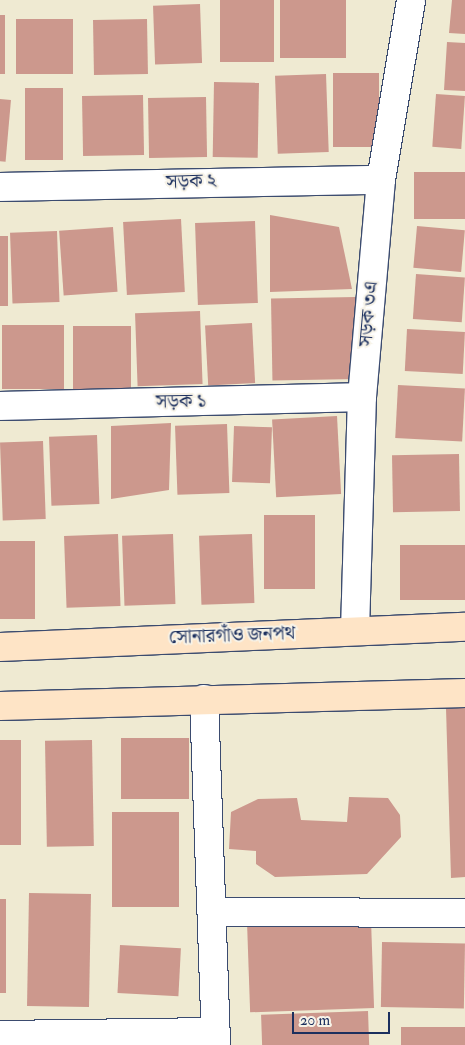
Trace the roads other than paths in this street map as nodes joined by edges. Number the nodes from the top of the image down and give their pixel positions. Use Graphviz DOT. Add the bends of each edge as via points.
graph roads {
  1 [pos="411,0"];
  2 [pos="381,180"];
  3 [pos="0,187"];
  4 [pos="362,397"];
  5 [pos="0,406"];
  6 [pos="465,627"];
  7 [pos="355,632"];
  8 [pos="0,647"];
  9 [pos="465,693"];
  10 [pos="204,700"];
  11 [pos="0,706"];
  12 [pos="212,912"];
  13 [pos="465,913"];
  14 [pos="0,1035"];
  15 [pos="216,1038"];
  1 -- 2 [label="street, সড়ক ৩এ"];
  2 -- 3 [label="street, সড়ক ২"];
  2 -- 4 [label="street, সড়ক ৩এ"];
  4 -- 5 [label="street, সড়ক ১"];
  4 -- 7 [label="street, সড়ক ৩এ"];
  6 -- 7 [label="main road, সোনারগাঁও জনপথ"];
  7 -- 8 [label="main road, সোনারগাঁও জনপথ"];
  9 -- 10 [label="main road"];
  10 -- 11 [label="main road"];
  10 -- 12 [label="street"];
  12 -- 13 [label="street"];
  12 -- 15 [label="street"];
  14 -- 15 [label="street"];
}
